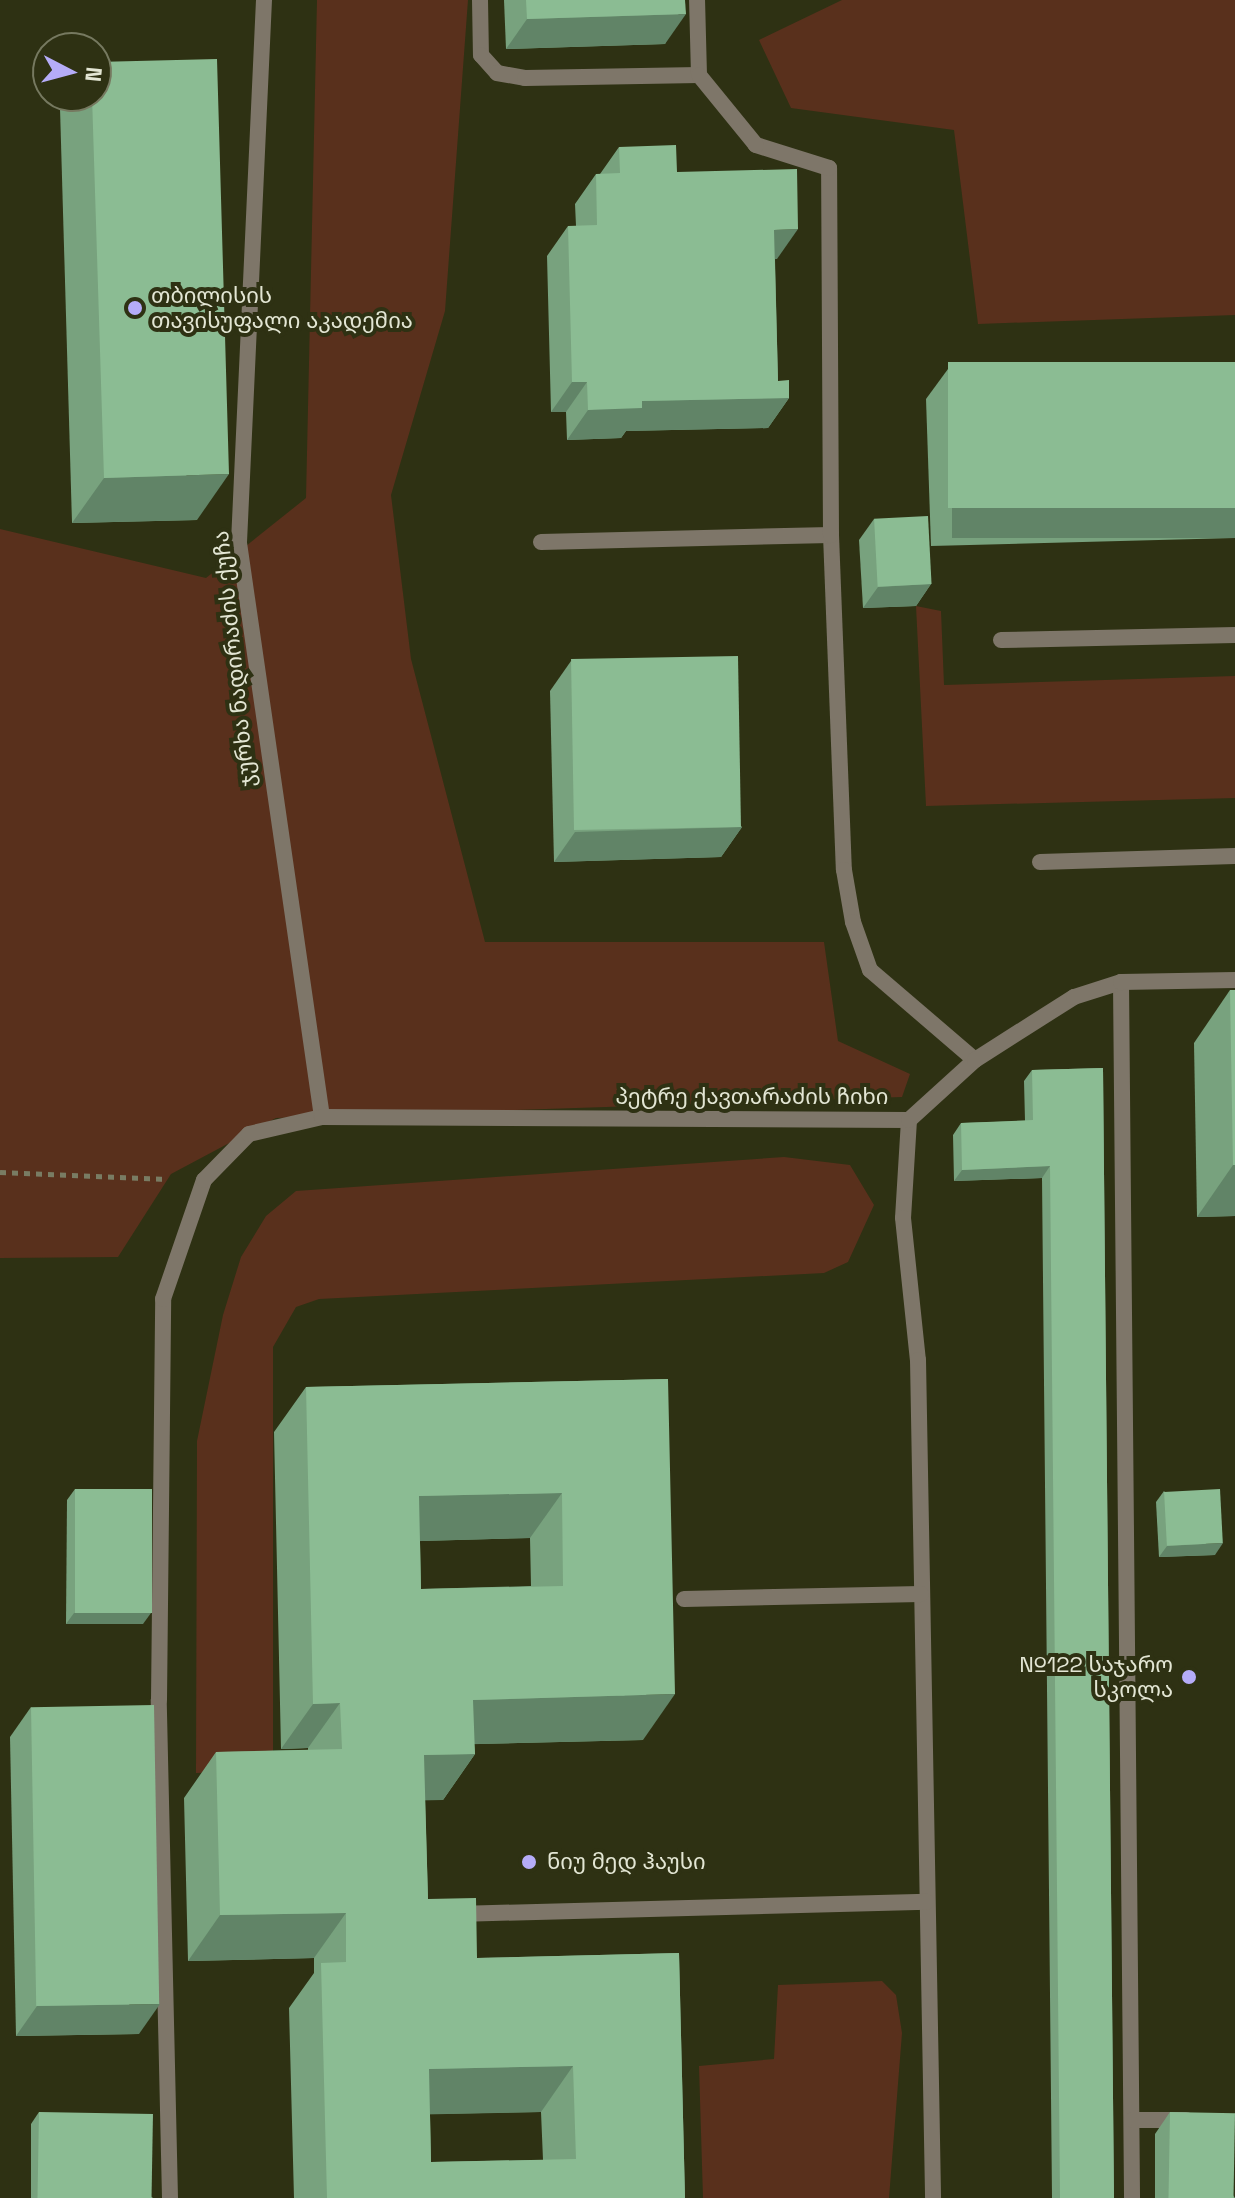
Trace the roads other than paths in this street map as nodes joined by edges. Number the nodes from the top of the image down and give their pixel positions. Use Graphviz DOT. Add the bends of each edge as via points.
graph roads {
  1 [pos="264,0"];
  2 [pos="480,0"];
  3 [pos="697,0"];
  4 [pos="699,75"];
  5 [pos="831,535"];
  6 [pos="541,542"];
  7 [pos="1235,635"];
  8 [pos="1001,640"];
  9 [pos="1235,856"];
  10 [pos="1040,862"];
  11 [pos="1235,980"];
  12 [pos="1121,982"];
  13 [pos="975,1060"];
  14 [pos="322,1117"];
  15 [pos="909,1120"];
  16 [pos="921,1594"];
  17 [pos="684,1599"];
  18 [pos="927,1902"];
  19 [pos="435,1915"];
  20 [pos="1203,2119"];
  21 [pos="1132,2120"];
  22 [pos="170,2198"];
  23 [pos="933,2198"];
  24 [pos="1132,2198"];
  1 -- 14 [label="street, ჯურხა ნადირაძის ქუჩა" via="239,543"];
  2 -- 4 [label="street" via="481,55 497,73"];
  3 -- 4 [label="street"];
  4 -- 5 [label="street" via="756,145 829,168"];
  5 -- 6 [label="street"];
  5 -- 13 [label="street" via="853,922 870,970"];
  7 -- 8 [label="street"];
  9 -- 10 [label="street"];
  11 -- 12 [label="street, პეტრე ქავთარაძის ჩიხი"];
  12 -- 13 [label="street, პეტრე ქავთარაძის ჩიხი" via="1074,997"];
  12 -- 21 [label="street"];
  13 -- 15 [label="street, პეტრე ქავთარაძის ჩიხი"];
  14 -- 15 [label="street, პეტრე ქავთარაძის ჩიხი"];
  14 -- 22 [label="street, პეტრე ქავთარაძის ჩიხი" via="249,1134 204,1180 163,1299 159,1700"];
  15 -- 16 [label="street" via="903,1218 918,1360"];
  16 -- 17 [label="street"];
  16 -- 18 [label="street"];
  18 -- 19 [label="street"];
  18 -- 23 [label="street"];
  20 -- 21 [label="street"];
  21 -- 24 [label="street"];
}
